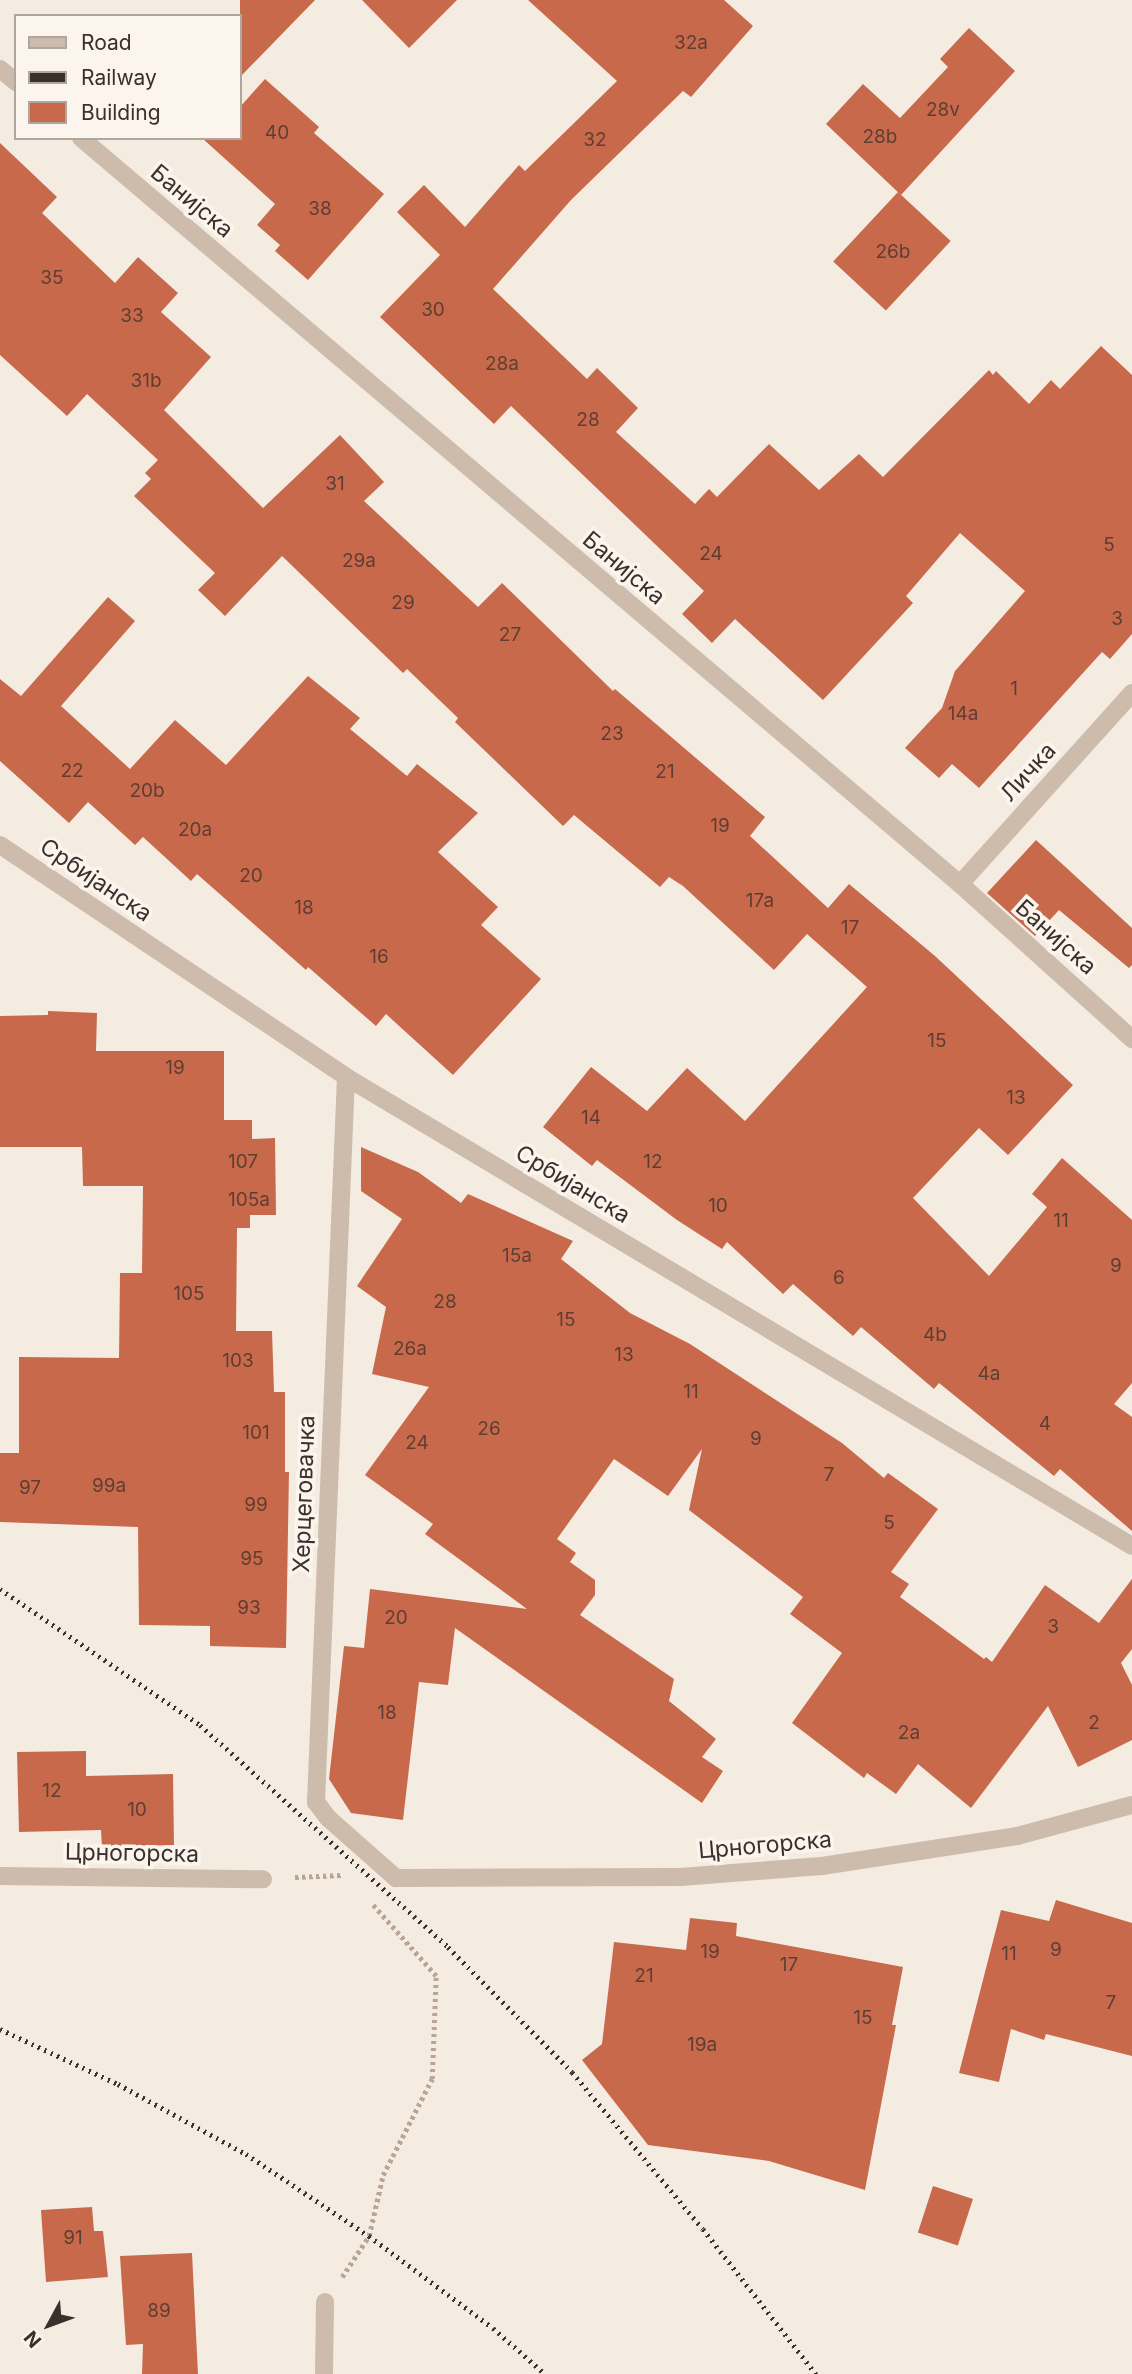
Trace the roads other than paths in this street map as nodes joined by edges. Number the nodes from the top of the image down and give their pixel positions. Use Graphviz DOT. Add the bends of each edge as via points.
graph roads {
  1 [pos="0,69"];
  2 [pos="14,80"];
  3 [pos="83,140"];
  4 [pos="1132,693"];
  5 [pos="0,845"];
  6 [pos="960,884"];
  7 [pos="1132,1039"];
  8 [pos="346,1077"];
  9 [pos="1132,1546"];
  10 [pos="1132,1805"];
  11 [pos="0,1876"];
  12 [pos="396,1878"];
  13 [pos="263,1879"];
  14 [pos="325,2302"];
  15 [pos="324,2374"];
  1 -- 2 [label="street"];
  3 -- 6 [label="street, Банијска"];
  4 -- 6 [label="street, Личка"];
  5 -- 8 [label="street, Србијанска"];
  6 -- 7 [label="street, Банијска"];
  8 -- 9 [label="street, Србијанска"];
  8 -- 12 [label="street, Херцеговачка" via="316,1802"];
  10 -- 12 [label="street, Црногорска" via="1017,1836 822,1866 681,1877"];
  11 -- 13 [label="street, Црногорска"];
  14 -- 15 [label="street"];
}
